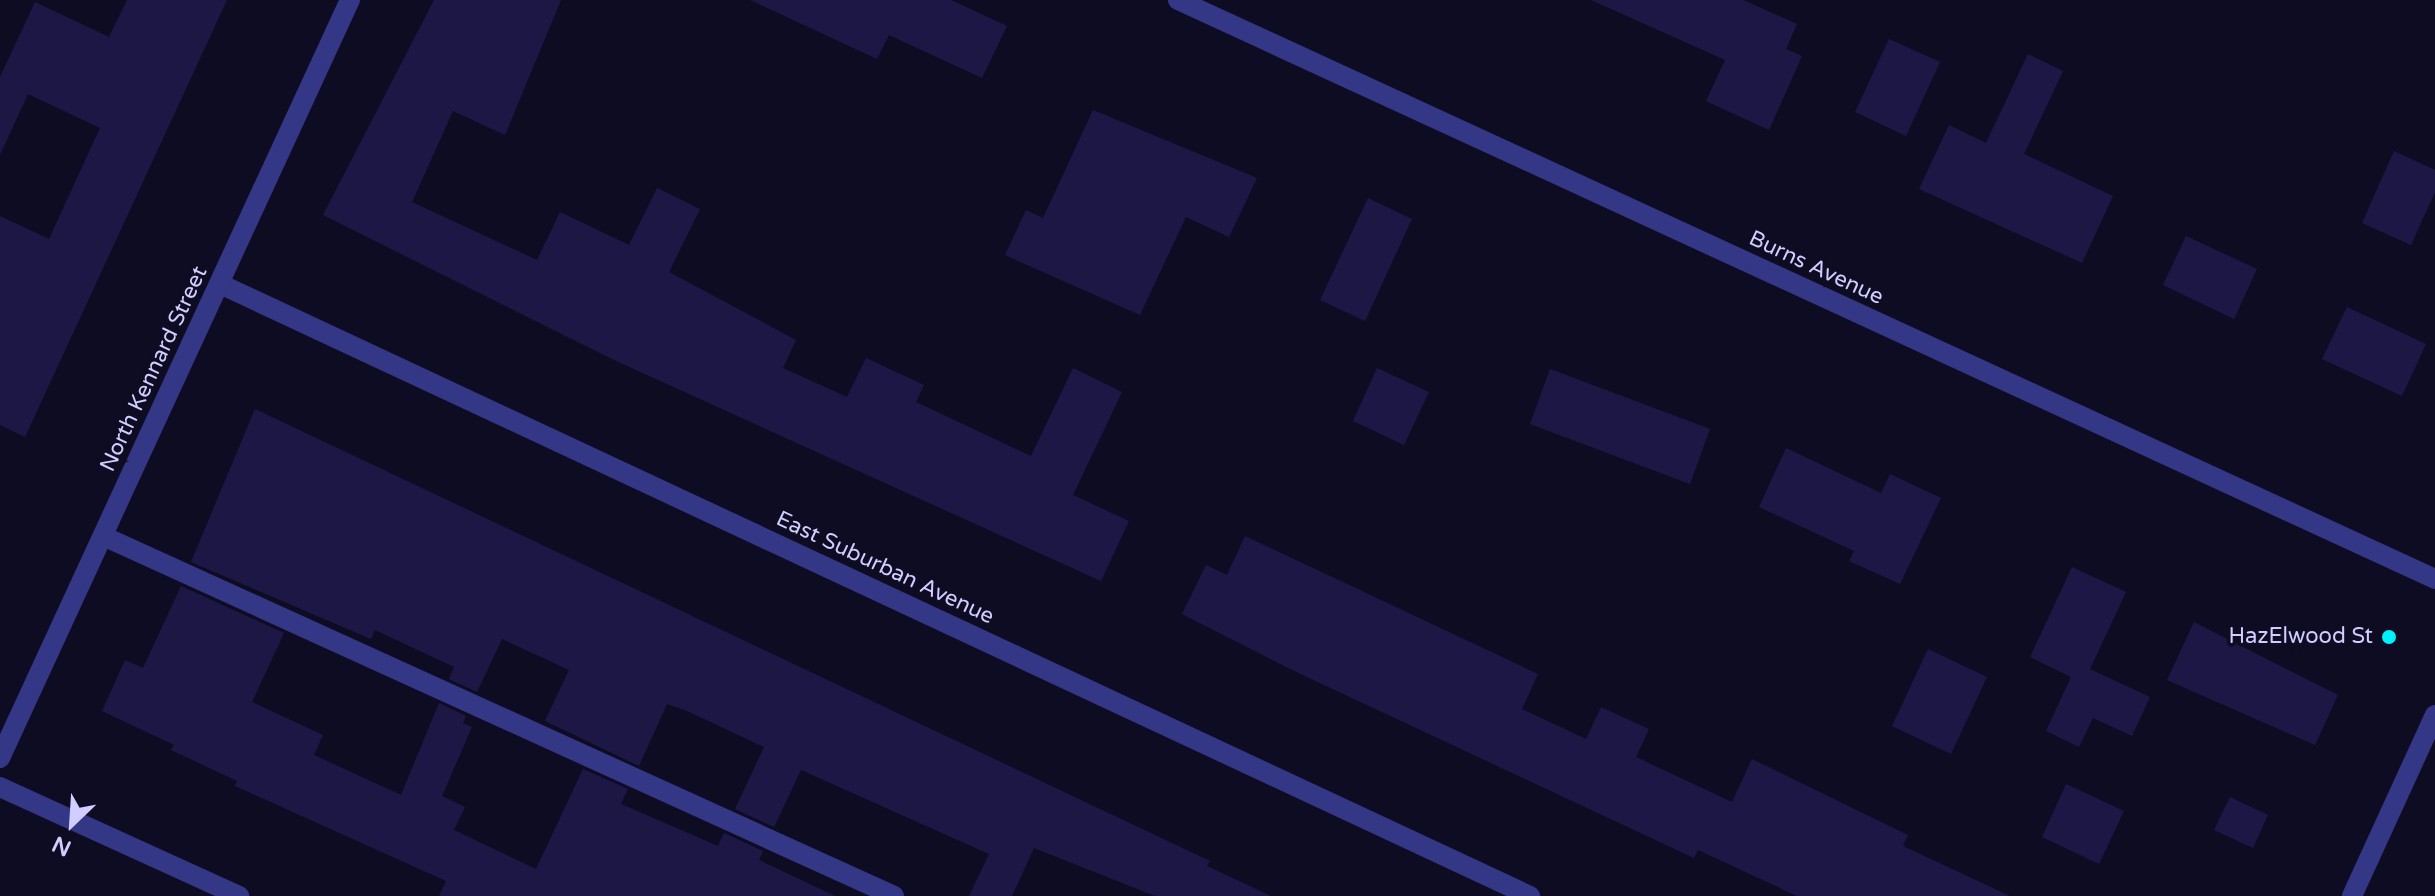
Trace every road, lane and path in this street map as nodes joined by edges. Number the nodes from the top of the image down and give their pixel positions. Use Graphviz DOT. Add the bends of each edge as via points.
graph roads {
  1 [pos="350,0"];
  2 [pos="1178,0"];
  3 [pos="220,284"];
  4 [pos="103,536"];
  5 [pos="2435,579"];
  6 [pos="2435,715"];
  7 [pos="0,758"];
  8 [pos="0,787"];
  9 [pos="239,896"];
  10 [pos="894,896"];
  11 [pos="1530,896"];
  12 [pos="2352,896"];
  1 -- 3 [label="street, North Kennard Street"];
  2 -- 5 [label="street, Burns Avenue"];
  3 -- 4 [label="street, North Kennard Street"];
  3 -- 11 [label="street, East Suburban Avenue"];
  4 -- 7 [label="street, North Kennard Street"];
  4 -- 10 [label="street"];
  6 -- 12 [label="street"];
  8 -- 9 [label="street"];
}
